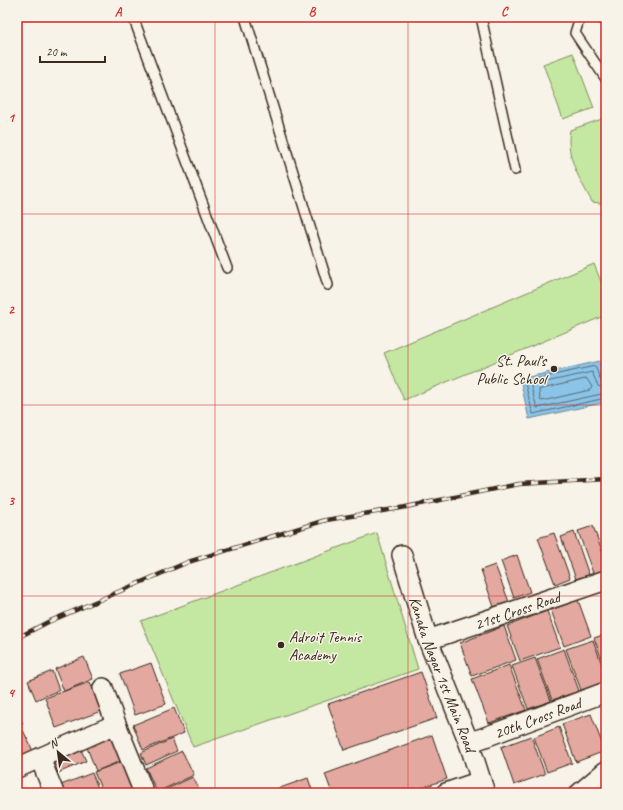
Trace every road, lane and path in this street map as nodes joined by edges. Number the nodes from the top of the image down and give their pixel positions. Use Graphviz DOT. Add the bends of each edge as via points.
graph roads {
  1 [pos="133,17"];
  2 [pos="245,17"];
  3 [pos="481,17"];
  4 [pos="580,17"];
  5 [pos="606,79"];
  6 [pos="515,170"];
  7 [pos="227,268"];
  8 [pos="328,285"];
  9 [pos="402,555"];
  10 [pos="606,580"];
  11 [pos="428,640"];
  12 [pos="103,688"];
  13 [pos="606,692"];
  14 [pos="116,724"];
  15 [pos="468,743"];
  16 [pos="40,758"];
  17 [pos="17,768"];
  18 [pos="606,771"];
  19 [pos="483,787"];
  20 [pos="54,793"];
  21 [pos="144,793"];
  22 [pos="446,793"];
  23 [pos="580,793"];
  1 -- 7 [label="lane"];
  2 -- 8 [label="lane"];
  3 -- 6 [label="lane"];
  4 -- 5 [label="lane" via="575,33"];
  9 -- 11 [label="street, Kanaka Nagar 1st Main Road"];
  10 -- 11 [label="street, 21st Cross Road"];
  11 -- 15 [label="street, Kanaka Nagar 1st Main Road"];
  12 -- 14 [label="street"];
  13 -- 15 [label="street, 20th Cross Road"];
  14 -- 16 [label="street"];
  14 -- 21 [label="street"];
  15 -- 19 [label="street, Kanaka Nagar 1st Main Road"];
  16 -- 17 [label="street"];
  16 -- 20 [label="street"];
  18 -- 23 [label="street"];
  19 -- 22 [label="street"];
}
